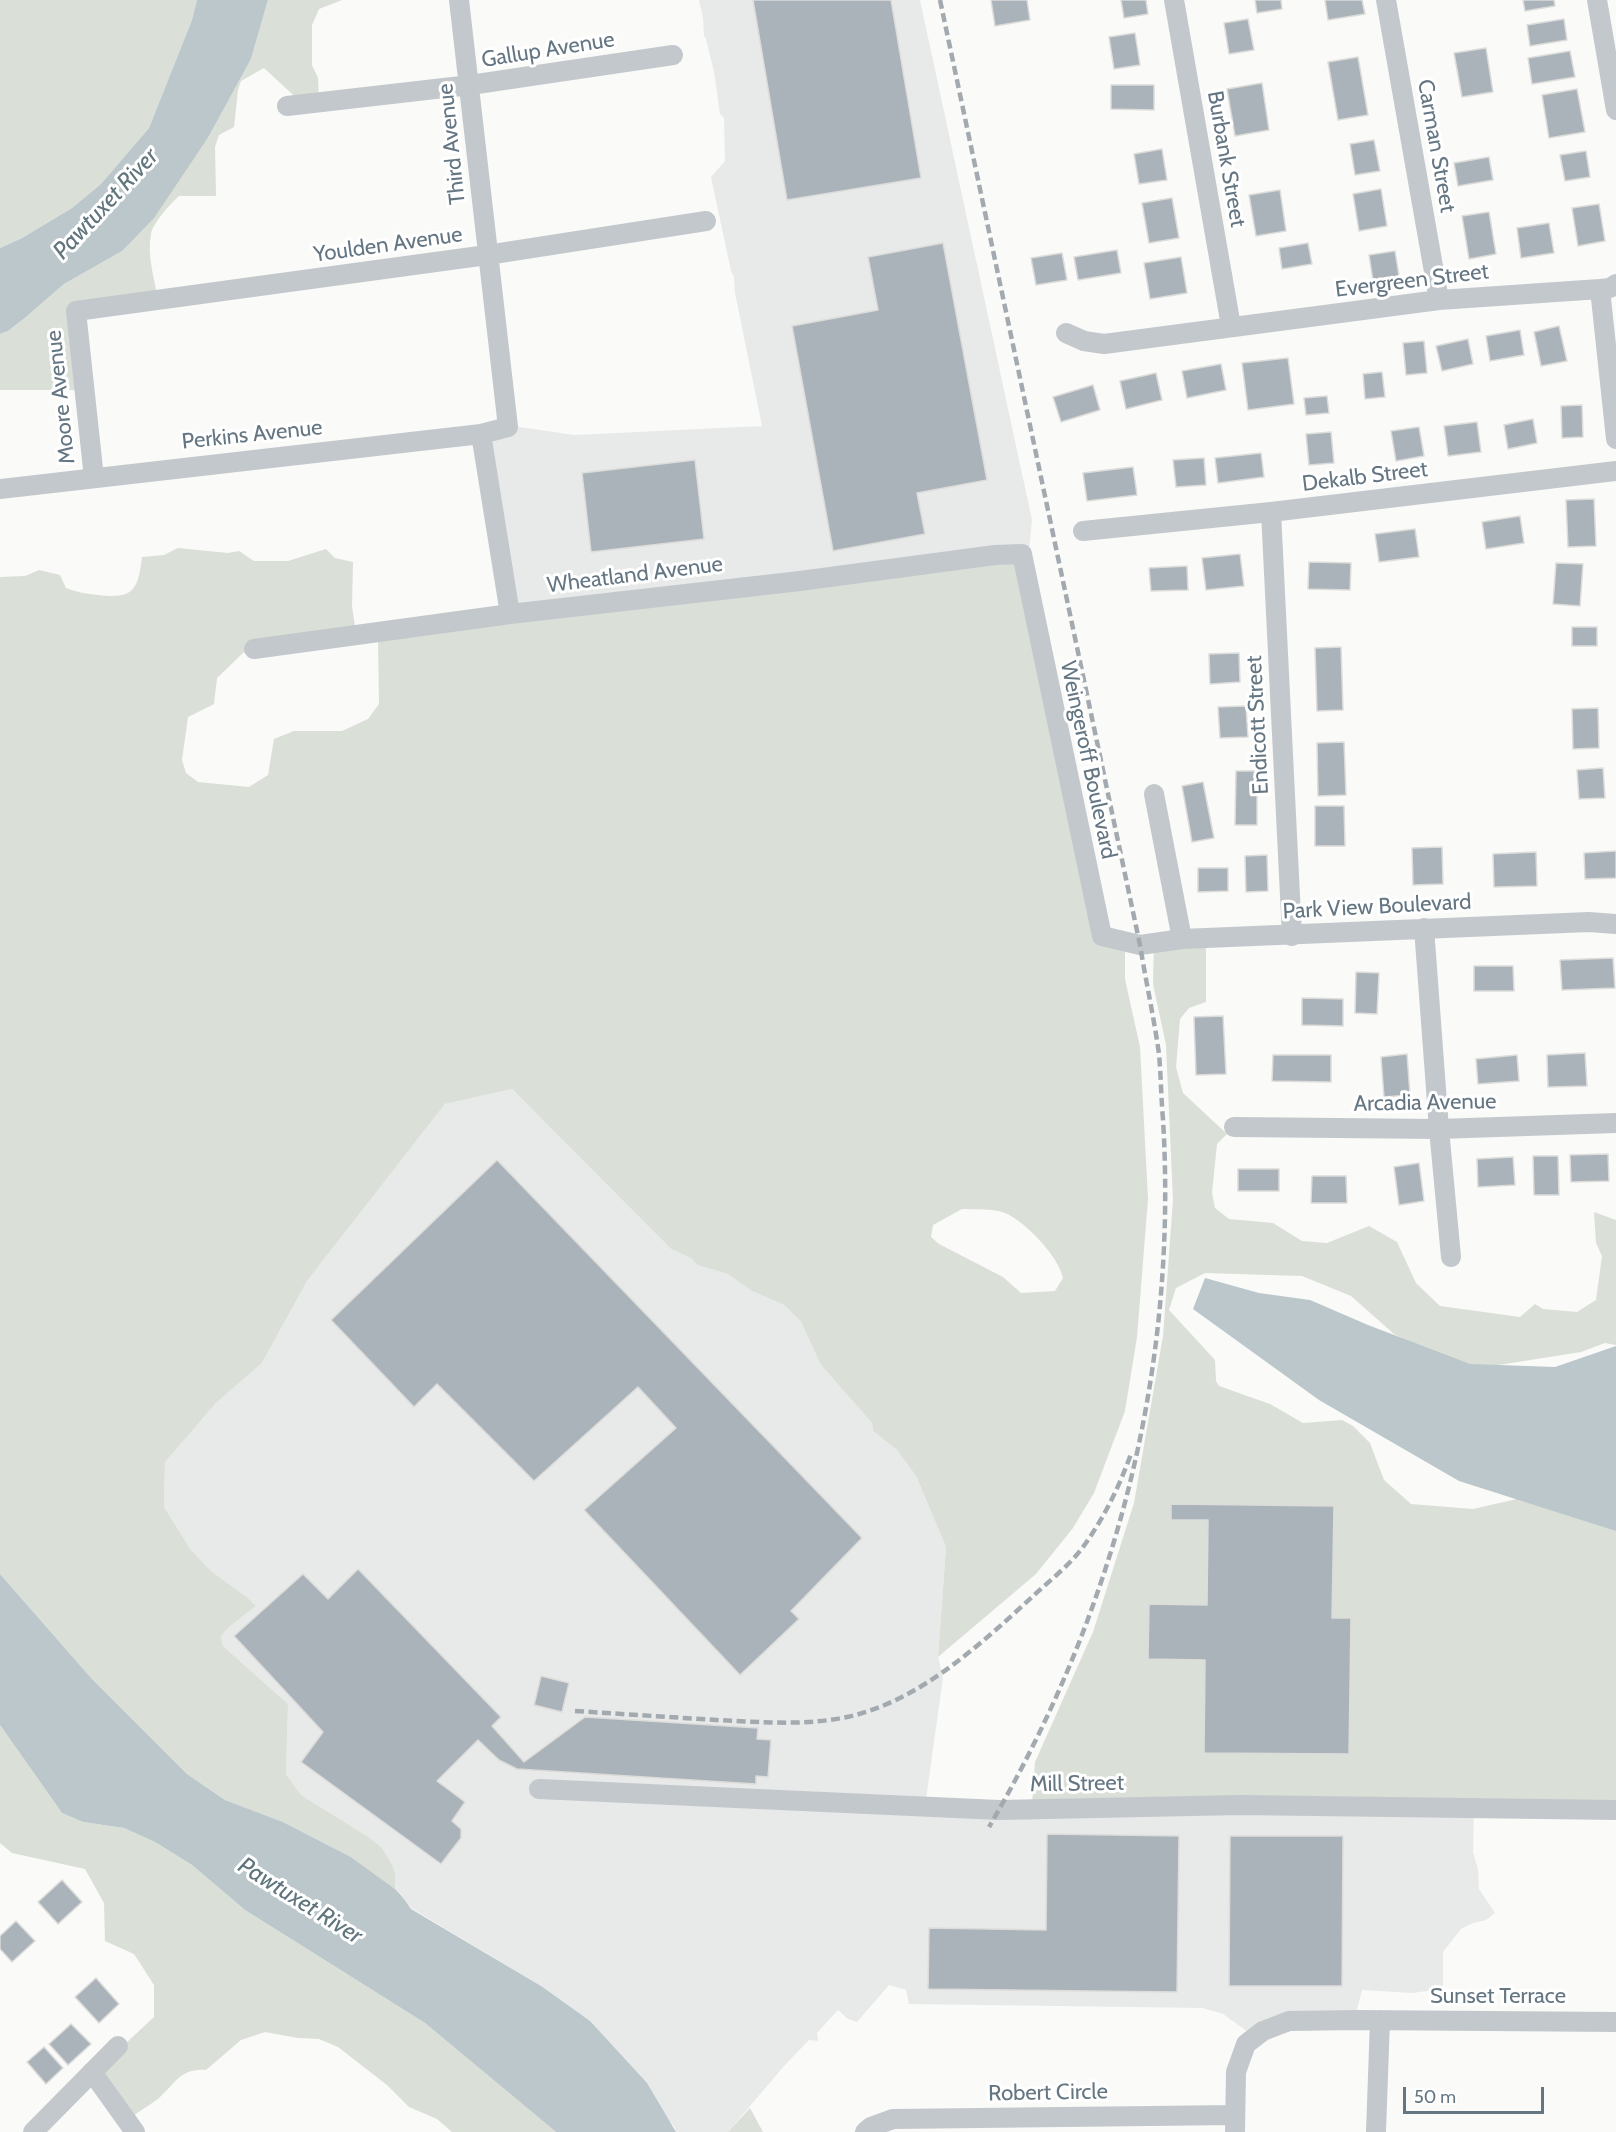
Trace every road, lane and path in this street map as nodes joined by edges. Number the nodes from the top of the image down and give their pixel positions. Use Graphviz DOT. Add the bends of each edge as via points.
graph roads {
  1 [pos="459,0"];
  2 [pos="1174,0"];
  3 [pos="1386,0"];
  4 [pos="1597,0"];
  5 [pos="673,55"];
  6 [pos="470,86"];
  7 [pos="286,106"];
  8 [pos="1616,110"];
  9 [pos="706,221"];
  10 [pos="487,255"];
  11 [pos="1608,286"];
  12 [pos="1439,300"];
  13 [pos="76,311"];
  14 [pos="1231,326"];
  15 [pos="1066,333"];
  16 [pos="508,427"];
  17 [pos="481,434"];
  18 [pos="1616,438"];
  19 [pos="1616,471"];
  20 [pos="94,478"];
  21 [pos="0,489"];
  22 [pos="1271,512"];
  23 [pos="1083,531"];
  24 [pos="1022,554"];
  25 [pos="510,614"];
  26 [pos="254,649"];
  27 [pos="1154,794"];
  28 [pos="1616,924"];
  29 [pos="1424,928"];
  30 [pos="1292,936"];
  31 [pos="1182,939"];
  32 [pos="1140,945"];
  33 [pos="1616,1123"];
  34 [pos="1234,1127"];
  35 [pos="1439,1129"];
  36 [pos="1451,1257"];
  37 [pos="538,1789"];
  38 [pos="1616,1810"];
  39 [pos="1380,2020"];
  40 [pos="1616,2022"];
  41 [pos="118,2046"];
  42 [pos="92,2072"];
  43 [pos="1235,2124"];
  44 [pos="33,2132"];
  45 [pos="135,2132"];
  46 [pos="865,2132"];
  47 [pos="1376,2132"];
  1 -- 6 [label="street, Third Avenue"];
  2 -- 14 [label="street, Burbank Street"];
  3 -- 12 [label="street, Carman Street"];
  4 -- 8 [label="street"];
  5 -- 6 [label="street, Gallup Avenue"];
  6 -- 7 [label="street, Gallup Avenue"];
  6 -- 10 [label="street, Third Avenue"];
  9 -- 10 [label="street, Youlden Avenue"];
  10 -- 13 [label="street, Youlden Avenue"];
  10 -- 16 [label="street, Third Avenue"];
  11 -- 12 [label="street, Evergreen Street"];
  11 -- 18 [label="street"];
  12 -- 14 [label="street, Evergreen Street"];
  13 -- 20 [label="street, Moore Avenue"];
  14 -- 15 [label="street, Evergreen Street" via="1104,344"];
  16 -- 17 [label="street, Perkins Avenue"];
  17 -- 20 [label="street, Perkins Avenue"];
  17 -- 25 [label="street"];
  19 -- 22 [label="street, Dekalb Street"];
  20 -- 21 [label="street, Perkins Avenue"];
  22 -- 23 [label="street, Dekalb Street"];
  22 -- 30 [label="street, Endicott Street"];
  24 -- 25 [label="street, Wheatland Avenue"];
  24 -- 32 [label="street, Weingeroff Boulevard" via="1098,924 1102,936"];
  25 -- 26 [label="street, Wheatland Avenue"];
  27 -- 31 [label="street"];
  28 -- 29 [label="street, Park View Boulevard"];
  29 -- 30 [label="street, Park View Boulevard"];
  29 -- 35 [label="street"];
  30 -- 31 [label="street, Park View Boulevard"];
  31 -- 32 [label="street, Park View Boulevard"];
  33 -- 35 [label="street, Arcadia Avenue"];
  34 -- 35 [label="street, Arcadia Avenue"];
  35 -- 36 [label="street"];
  37 -- 38 [label="street, Mill Street" via="989,1810 1240,1805"];
  39 -- 40 [label="street, Sunset Terrace"];
  39 -- 43 [label="street, Sunset Terrace" via="1289,2021 1263,2031 1246,2044 1236,2072"];
  39 -- 47 [label="street"];
  41 -- 42 [label="street"];
  42 -- 44 [label="street"];
  42 -- 45 [label="street"];
  43 -- 46 [label="street, Robert Circle" via="893,2119"];
}
